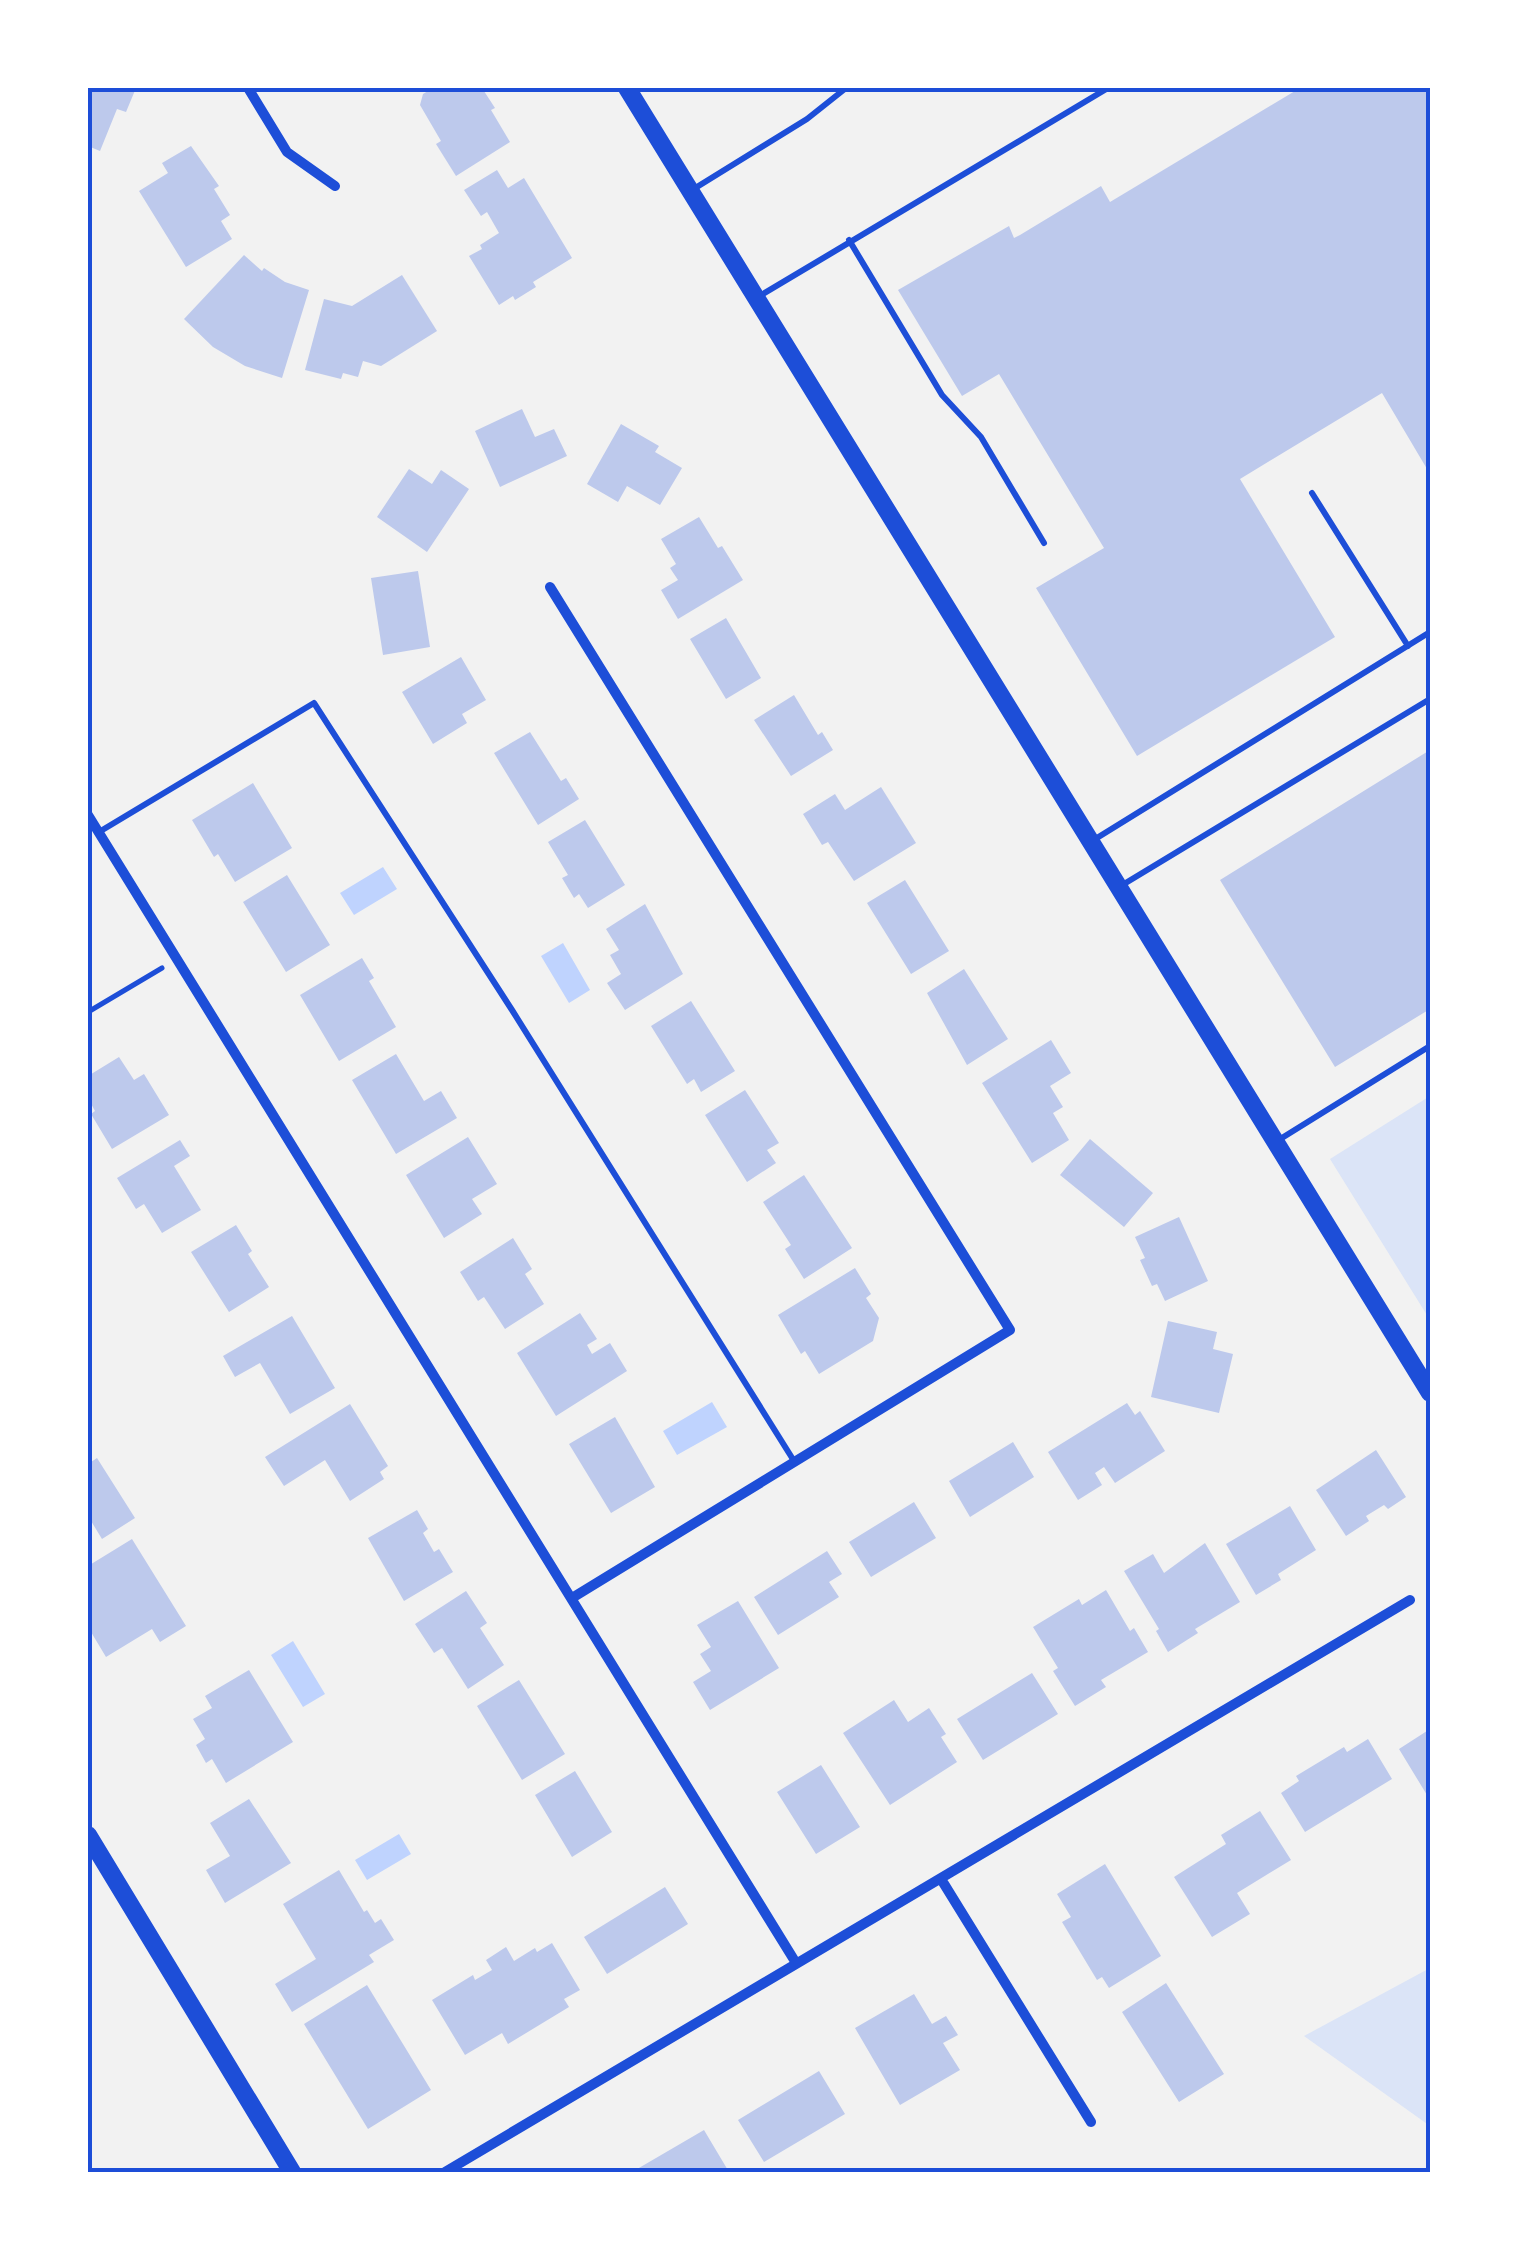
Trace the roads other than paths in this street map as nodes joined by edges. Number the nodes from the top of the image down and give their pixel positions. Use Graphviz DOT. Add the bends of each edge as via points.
graph roads {
  1 [pos="248,88"];
  2 [pos="626,88"];
  3 [pos="846,88"];
  4 [pos="1108,88"];
  5 [pos="335,186"];
  6 [pos="690,191"];
  7 [pos="849,240"];
  8 [pos="756,298"];
  9 [pos="1312,493"];
  10 [pos="1044,543"];
  11 [pos="550,587"];
  12 [pos="1430,632"];
  13 [pos="1408,646"];
  14 [pos="1430,699"];
  15 [pos="88,815"];
  16 [pos="98,832"];
  17 [pos="1091,842"];
  18 [pos="1119,887"];
  19 [pos="1430,1046"];
  20 [pos="1276,1142"];
  21 [pos="1430,1393"];
  22 [pos="794,1462"];
  23 [pos="572,1598"];
  24 [pos="1410,1600"];
  25 [pos="88,1834"];
  26 [pos="942,1879"];
  27 [pos="796,1963"];
  28 [pos="1091,2122"];
  29 [pos="292,2172"];
  30 [pos="445,2172"];
  1 -- 5 [label="street" via="287,152"];
  2 -- 6 [label="street"];
  3 -- 6 [label="lane"];
  4 -- 7 [label="lane"];
  6 -- 8 [label="street"];
  7 -- 8 [label="lane"];
  7 -- 10 [label="lane" via="942,395 982,438"];
  8 -- 17 [label="street"];
  9 -- 13 [label="lane"];
  11 -- 22 [label="street" via="1010,1330"];
  12 -- 13 [label="lane"];
  13 -- 17 [label="lane"];
  14 -- 18 [label="lane"];
  15 -- 16 [label="street"];
  16 -- 22 [label="lane" via="314,702"];
  16 -- 23 [label="street"];
  17 -- 18 [label="street"];
  18 -- 20 [label="street"];
  19 -- 20 [label="lane"];
  20 -- 21 [label="street"];
  22 -- 23 [label="street"];
  23 -- 27 [label="street"];
  24 -- 26 [label="street"];
  25 -- 29 [label="street"];
  26 -- 27 [label="street"];
  26 -- 28 [label="street"];
  27 -- 30 [label="street"];
}
